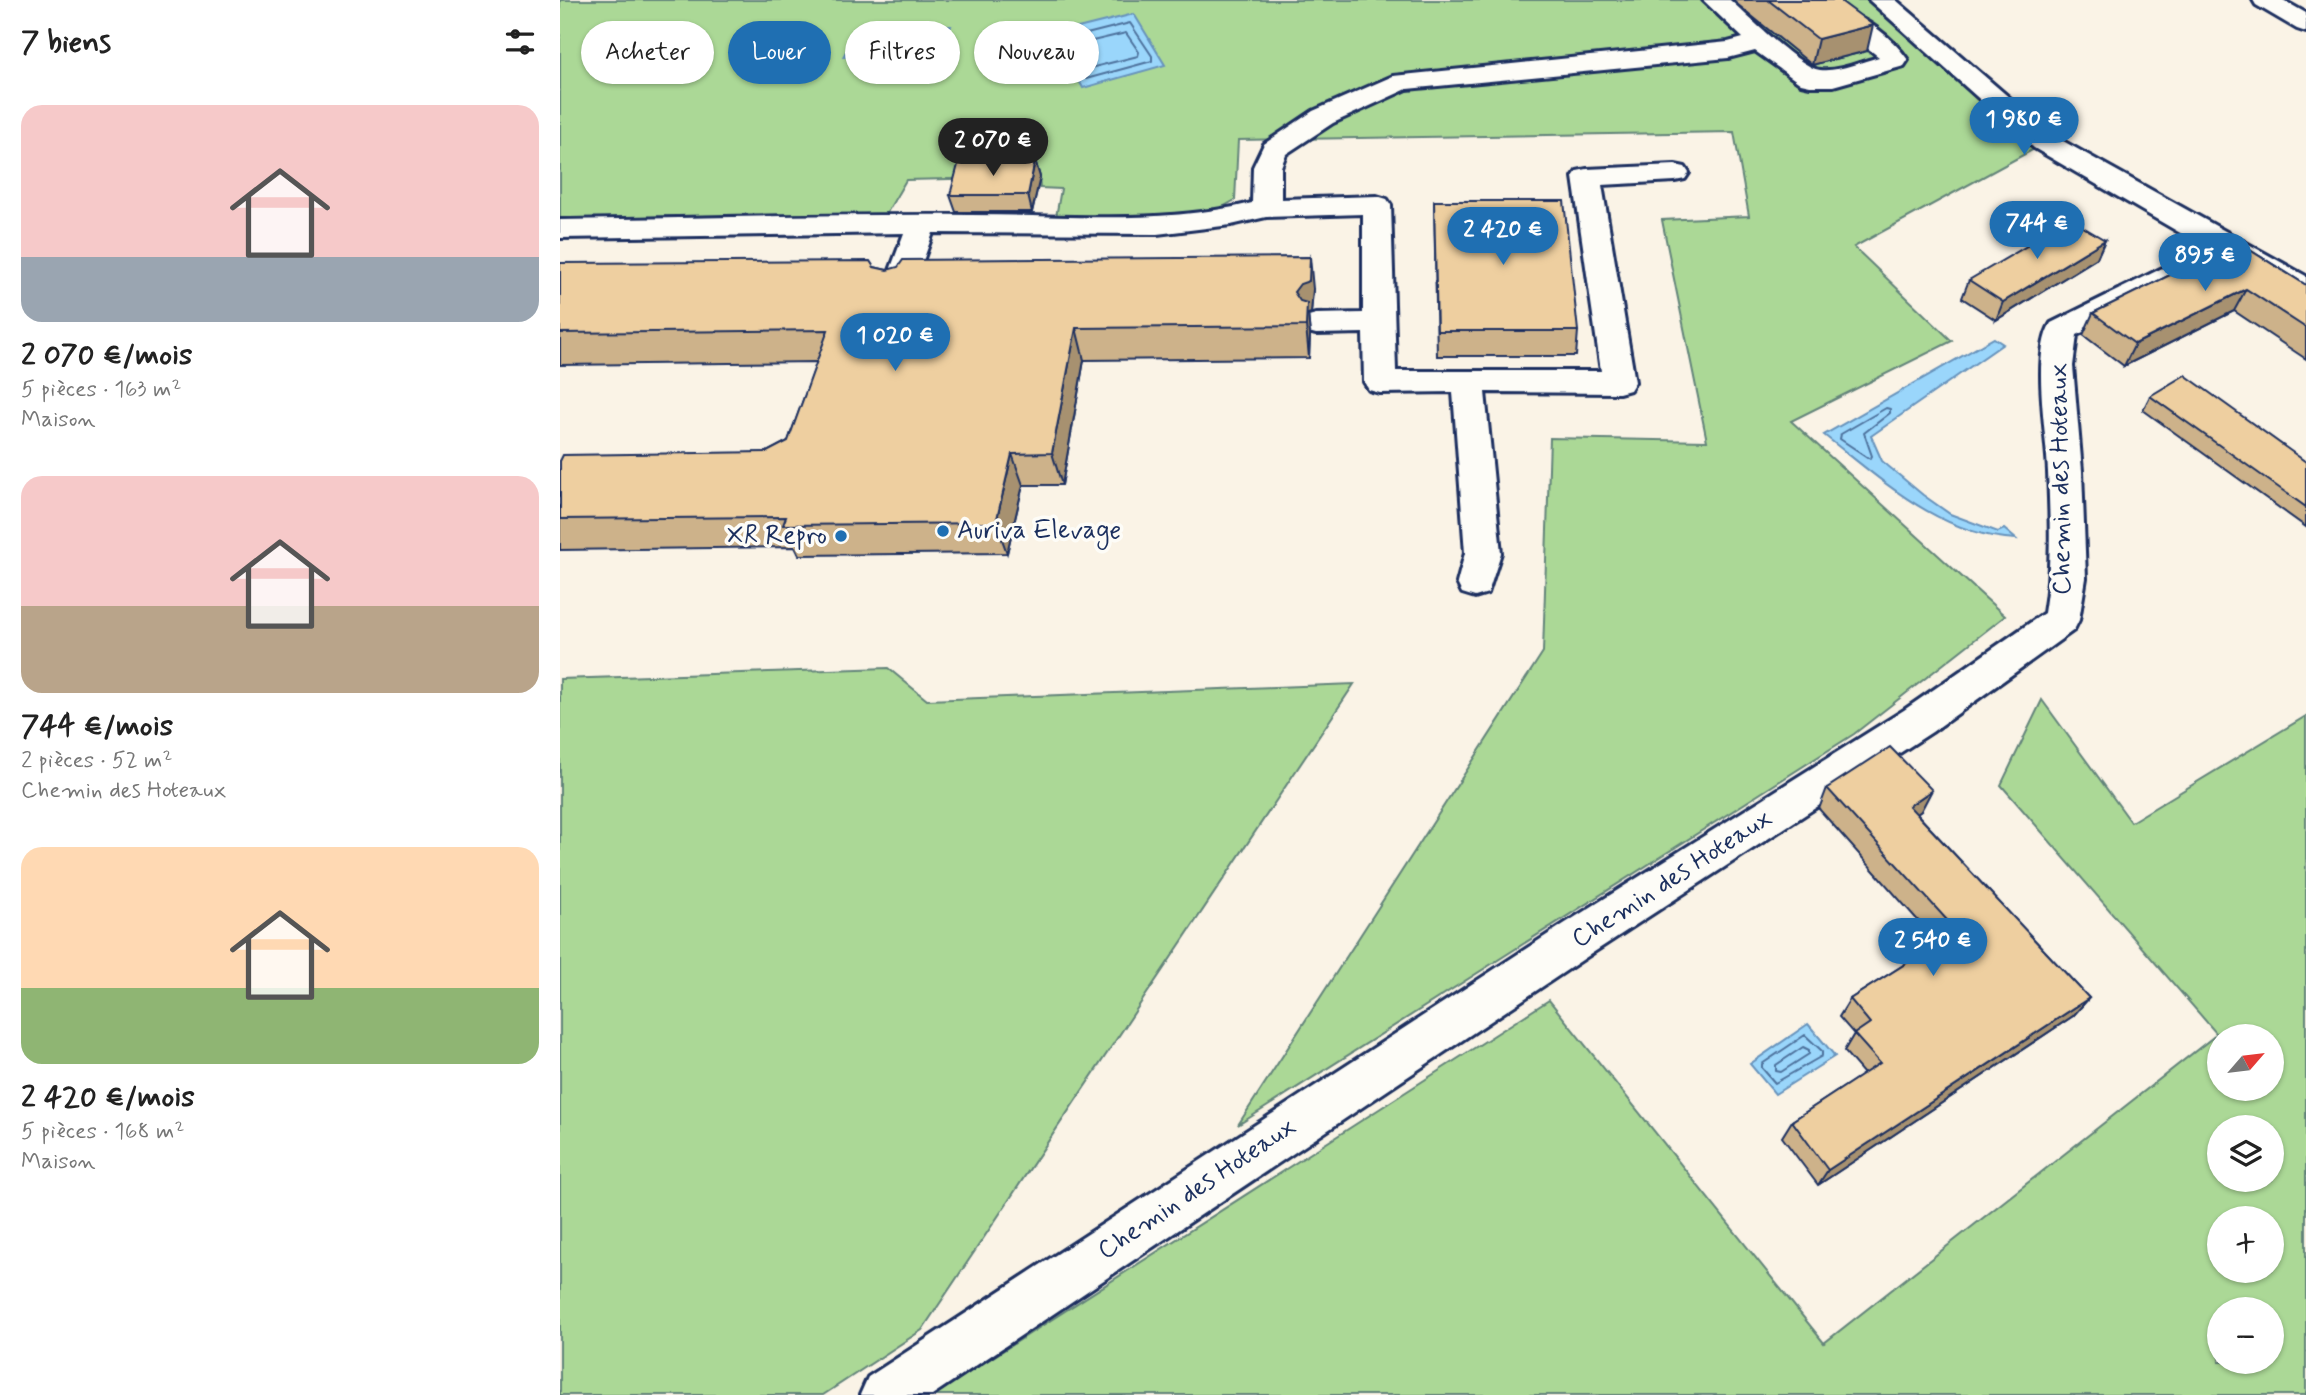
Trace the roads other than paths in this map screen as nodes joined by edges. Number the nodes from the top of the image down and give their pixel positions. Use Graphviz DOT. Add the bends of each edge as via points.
graph roads {
  1 [pos="1715,0"];
  2 [pos="1881,0"];
  3 [pos="2265,0"];
  4 [pos="1847,20"];
  5 [pos="2306,24"];
  6 [pos="1759,42"];
  7 [pos="1675,173"];
  8 [pos="1266,208"];
  9 [pos="922,224"];
  10 [pos="560,229"];
  11 [pos="2218,242"];
  12 [pos="2300,279"];
  13 [pos="898,289"];
  14 [pos="1379,323"];
  15 [pos="1316,324"];
  16 [pos="1468,381"];
  17 [pos="1475,583"];
  18 [pos="886,1395"];
  1 -- 6 [label="street"];
  2 -- 11 [label="street" via="2044,142"];
  3 -- 5 [label="street"];
  4 -- 6 [label="street" via="1895,60 1833,78 1810,78"];
  6 -- 8 [label="street" via="1728,50 1402,82 1323,117 1274,150 1267,167"];
  7 -- 16 [label="street" via="1587,177 1619,382"];
  8 -- 9 [label="street" via="1228,219 1169,224"];
  8 -- 14 [label="street" via="1377,205"];
  9 -- 10 [label="street"];
  9 -- 13 [label="street"];
  11 -- 12 [label="street"];
  11 -- 18 [label="street, Chemin des Hoteaux" via="2206,259 2062,330 2057,366 2068,578 2060,620 1918,721 1579,938"];
  14 -- 15 [label="street"];
  14 -- 16 [label="street" via="1380,382"];
  16 -- 17 [label="street" via="1483,553"];
}
